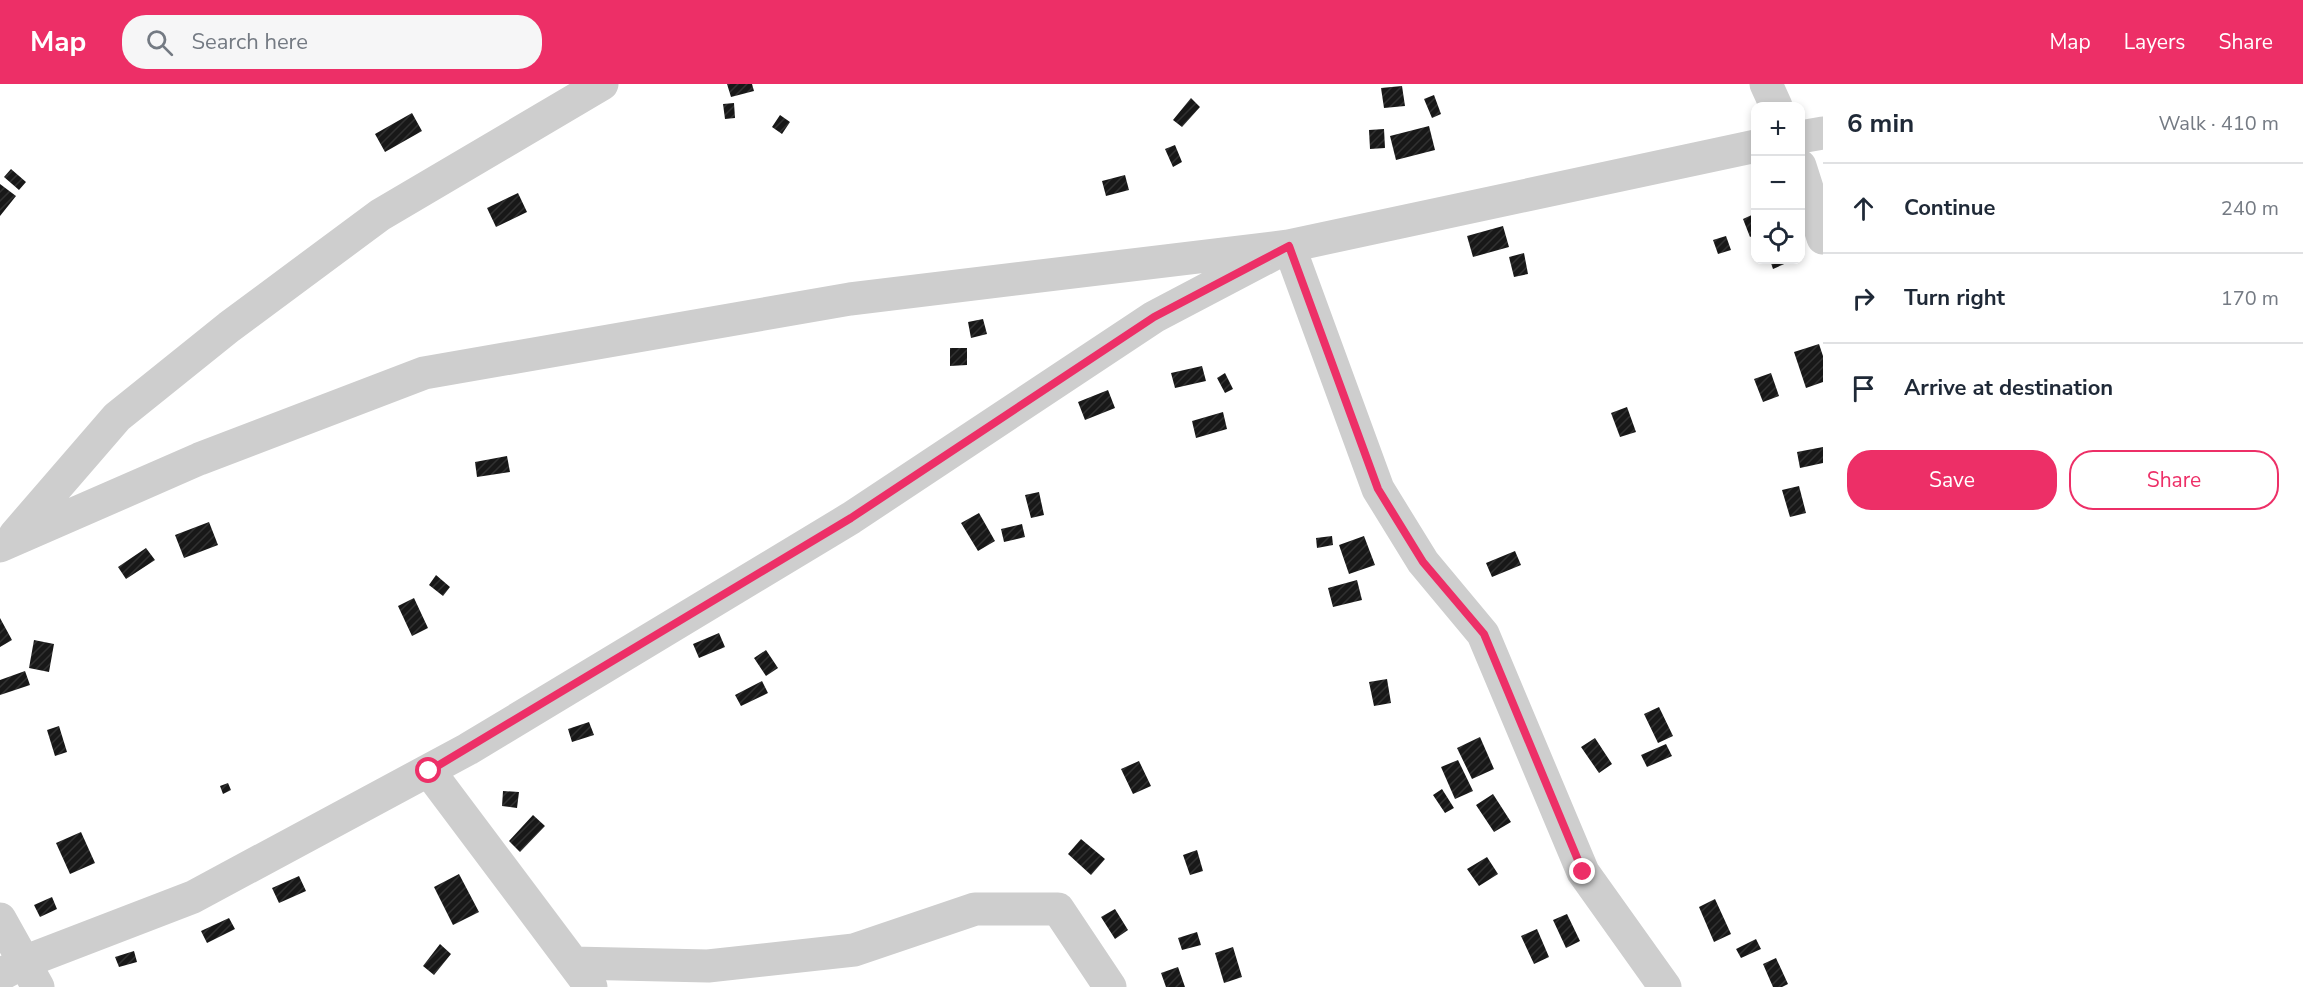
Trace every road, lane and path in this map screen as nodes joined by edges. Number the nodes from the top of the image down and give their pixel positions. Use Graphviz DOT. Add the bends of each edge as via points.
graph roads {
  1 [pos="602,84"];
  2 [pos="1766,84"];
  3 [pos="1774,102"];
  4 [pos="1823,133"];
  5 [pos="1805,136"];
  6 [pos="1751,147"];
  7 [pos="1805,182"];
  8 [pos="1823,238"];
  9 [pos="1289,246"];
  10 [pos="5,543"];
  11 [pos="429,771"];
  12 [pos="0,919"];
  13 [pos="21,975"];
  14 [pos="582,975"];
  15 [pos="1110,987"];
  16 [pos="1665,987"];
  1 -- 10 [label="street" via="380,215 229,327 117,417"];
  2 -- 3 [label="street"];
  4 -- 5 [label="street"];
  6 -- 9 [label="street"];
  7 -- 8 [label="street"];
  9 -- 10 [label="street" via="850,299 424,373 199,459"];
  9 -- 11 [label="street" via="1154,317 851,518"];
  9 -- 16 [label="street" via="1378,489 1423,562 1484,634 1583,872"];
  11 -- 13 [label="street" via="193,897"];
  11 -- 14 [label="street"];
  12 -- 13 [label="street"];
  14 -- 15 [label="street" via="854,950 975,909 1058,909"];
}
